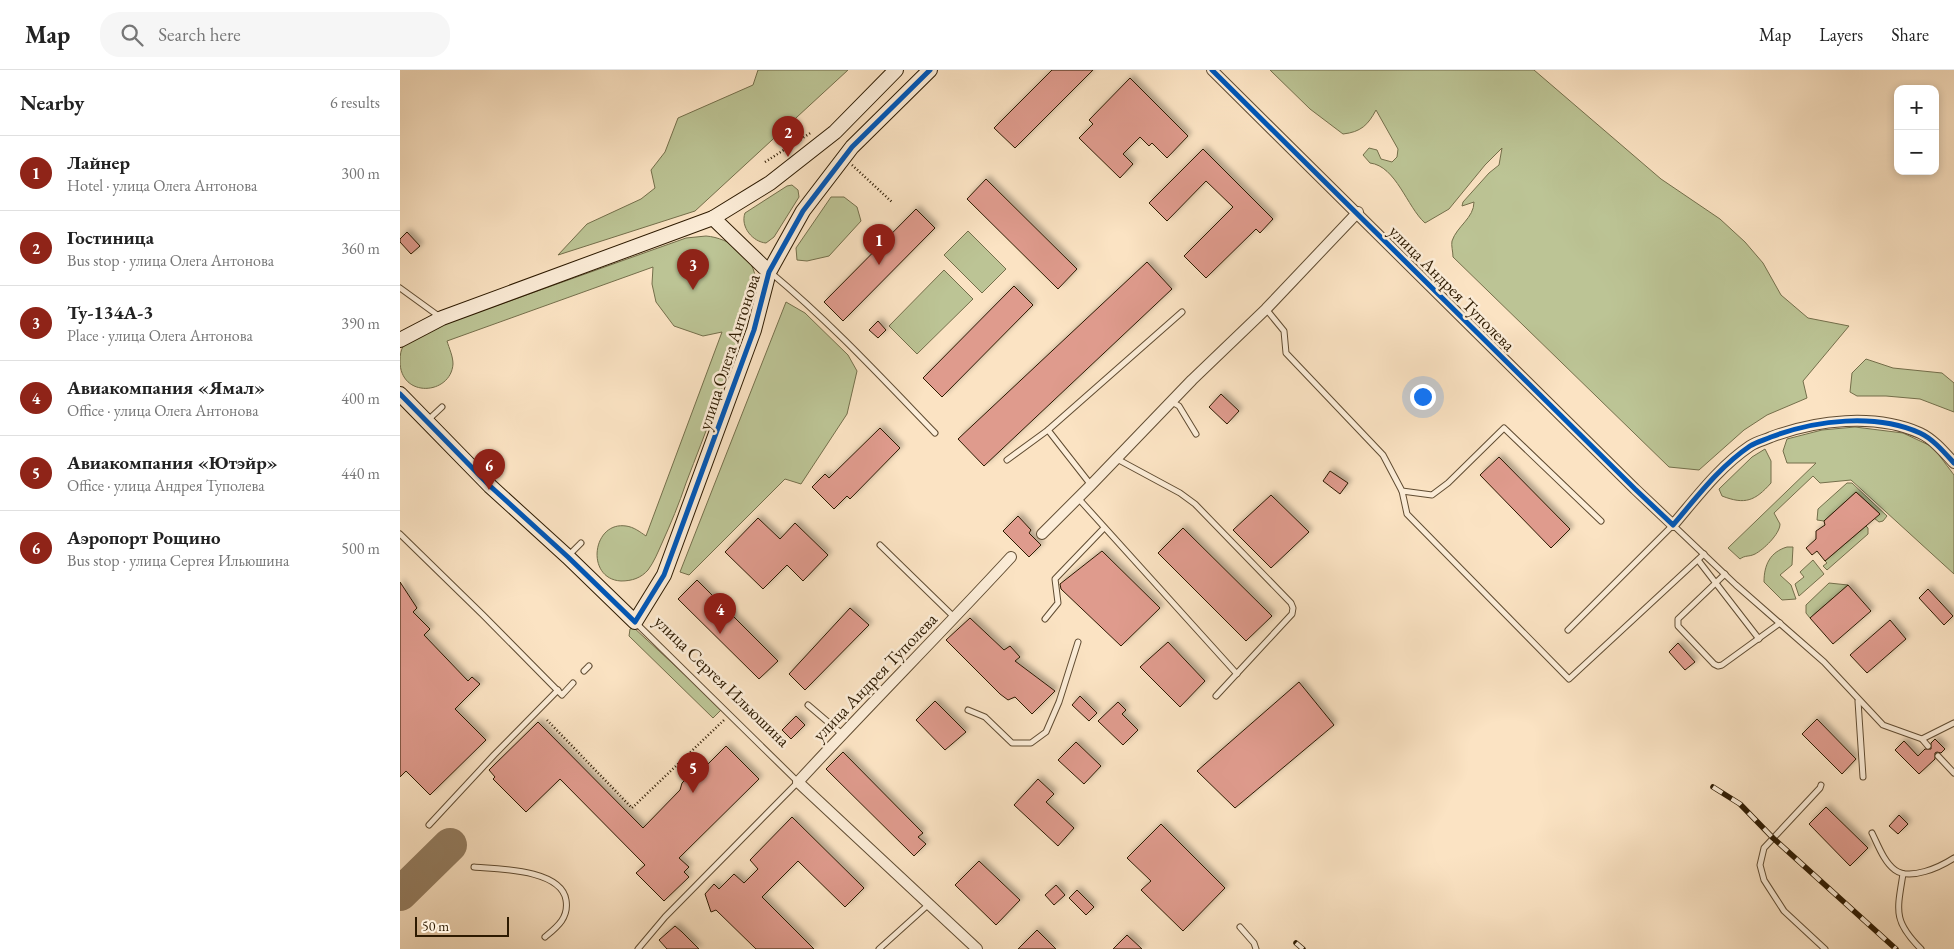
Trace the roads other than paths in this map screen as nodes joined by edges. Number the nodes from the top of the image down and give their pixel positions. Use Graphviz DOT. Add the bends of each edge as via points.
graph roads {
  1 [pos="896,70"];
  2 [pos="930,70"];
  3 [pos="1212,70"];
  4 [pos="1358,212"];
  5 [pos="713,218"];
  6 [pos="769,272"];
  7 [pos="400,288"];
  8 [pos="1266,308"];
  9 [pos="1182,312"];
  10 [pos="442,318"];
  11 [pos="400,340"];
  12 [pos="400,394"];
  13 [pos="1172,402"];
  14 [pos="442,406"];
  15 [pos="427,421"];
  16 [pos="1048,430"];
  17 [pos="935,432"];
  18 [pos="1196,434"];
  19 [pos="1117,458"];
  20 [pos="1007,460"];
  21 [pos="1954,463"];
  22 [pos="1091,485"];
  23 [pos="1402,491"];
  24 [pos="1078,498"];
  25 [pos="1601,521"];
  26 [pos="1673,525"];
  27 [pos="1104,528"];
  28 [pos="400,534"];
  29 [pos="1042,534"];
  30 [pos="581,543"];
  31 [pos="880,545"];
  32 [pos="1704,554"];
  33 [pos="568,556"];
  34 [pos="1011,557"];
  35 [pos="1698,560"];
  36 [pos="1725,574"];
  37 [pos="1715,583"];
  38 [pos="955,618"];
  39 [pos="1045,619"];
  40 [pos="635,622"];
  41 [pos="1780,623"];
  42 [pos="1568,630"];
  43 [pos="1759,639"];
  44 [pos="1078,642"];
  45 [pos="589,666"];
  46 [pos="584,671"];
  47 [pos="1237,674"];
  48 [pos="573,683"];
  49 [pos="558,690"];
  50 [pos="1216,696"];
  51 [pos="1858,700"];
  52 [pos="808,706"];
  53 [pos="968,710"];
  54 [pos="1954,723"];
  55 [pos="842,734"];
  56 [pos="1922,739"];
  57 [pos="1928,746"];
  58 [pos="1938,756"];
  59 [pos="1954,772"];
  60 [pos="1863,777"];
  61 [pos="798,782"];
  62 [pos="1821,785"];
  63 [pos="429,825"];
  64 [pos="1872,833"];
  65 [pos="1954,858"];
  66 [pos="474,868"];
  67 [pos="1903,874"];
  68 [pos="929,904"];
  69 [pos="1240,927"];
  70 [pos="545,937"];
  71 [pos="638,949"];
  72 [pos="879,949"];
  73 [pos="977,949"];
  74 [pos="1256,949"];
  75 [pos="1825,949"];
  76 [pos="1921,949"];
  1 -- 5 [label="street" via="835,132 770,183"];
  2 -- 6 [label="street, улица Олега Антонова" via="852,147 803,211"];
  3 -- 4 [label="street, улица Андрея Туполева"];
  4 -- 8 [label="street"];
  4 -- 26 [label="street, улица Андрея Туполева"];
  5 -- 6 [label="street"];
  5 -- 10 [label="street"];
  6 -- 17 [label="lane" via="850,344"];
  6 -- 40 [label="street, улица Олега Антонова" via="754,330 664,575"];
  7 -- 10 [label="lane"];
  8 -- 13 [label="street"];
  8 -- 23 [label="lane" via="1284,331 1286,354 1383,455"];
  9 -- 16 [label="lane"];
  10 -- 11 [label="street"];
  12 -- 15 [label="street, улица Сергея Ильюшина"];
  13 -- 18 [label="lane" via="1179,406"];
  13 -- 19 [label="street"];
  14 -- 15 [label="lane"];
  15 -- 33 [label="street, улица Сергея Ильюшина" via="490,486"];
  16 -- 20 [label="lane"];
  16 -- 22 [label="lane"];
  19 -- 22 [label="street"];
  19 -- 47 [label="lane" via="1196,504 1291,603 1292,614"];
  21 -- 26 [label="street" via="1921,433 1892,424 1817,424 1752,445 1723,467"];
  22 -- 24 [label="street"];
  23 -- 25 [label="lane" via="1432,495 1504,428"];
  23 -- 35 [label="lane" via="1407,514 1569,679"];
  24 -- 27 [label="lane"];
  24 -- 29 [label="street"];
  26 -- 32 [label="lane"];
  26 -- 42 [label="lane"];
  27 -- 39 [label="lane" via="1055,579 1058,603"];
  27 -- 47 [label="lane"];
  28 -- 49 [label="lane"];
  30 -- 33 [label="lane"];
  31 -- 38 [label="lane"];
  32 -- 35 [label="lane"];
  32 -- 36 [label="lane"];
  33 -- 40 [label="street, улица Сергея Ильюшина"];
  34 -- 38 [label="street, улица Андрея Туполева"];
  35 -- 37 [label="lane"];
  36 -- 37 [label="lane"];
  36 -- 41 [label="lane"];
  37 -- 43 [label="lane"];
  37 -- 43 [label="lane" via="1678,619 1678,626 1718,666"];
  38 -- 55 [label="street, улица Андрея Туполева"];
  40 -- 61 [label="lane, улица Сергея Ильюшина"];
  41 -- 43 [label="lane"];
  41 -- 51 [label="lane" via="1824,662"];
  44 -- 53 [label="lane" via="1046,732 1031,743 1012,743 985,717"];
  45 -- 46 [label="lane"];
  47 -- 50 [label="lane"];
  48 -- 49 [label="lane" via="562,695"];
  49 -- 63 [label="lane"];
  51 -- 56 [label="lane" via="1883,725"];
  51 -- 60 [label="lane"];
  52 -- 55 [label="lane"];
  54 -- 56 [label="lane"];
  55 -- 61 [label="street, улица Андрея Туполева"];
  56 -- 57 [label="lane"];
  58 -- 59 [label="lane"];
  61 -- 68 [label="street, улица Сергея Ильюшина"];
  61 -- 71 [label="lane, улица Андрея Туполева" via="664,917"];
  62 -- 75 [label="lane" via="1764,848 1760,865 1764,880 1784,911"];
  64 -- 67 [label="lane" via="1894,869"];
  65 -- 67 [label="lane" via="1933,869"];
  66 -- 70 [label="lane" via="526,872 557,884 565,894 567,906 559,925"];
  67 -- 76 [label="lane" via="1898,917 1907,935"];
  68 -- 72 [label="lane"];
  68 -- 73 [label="street, улица Сергея Ильюшина"];
  69 -- 74 [label="lane"];
}
